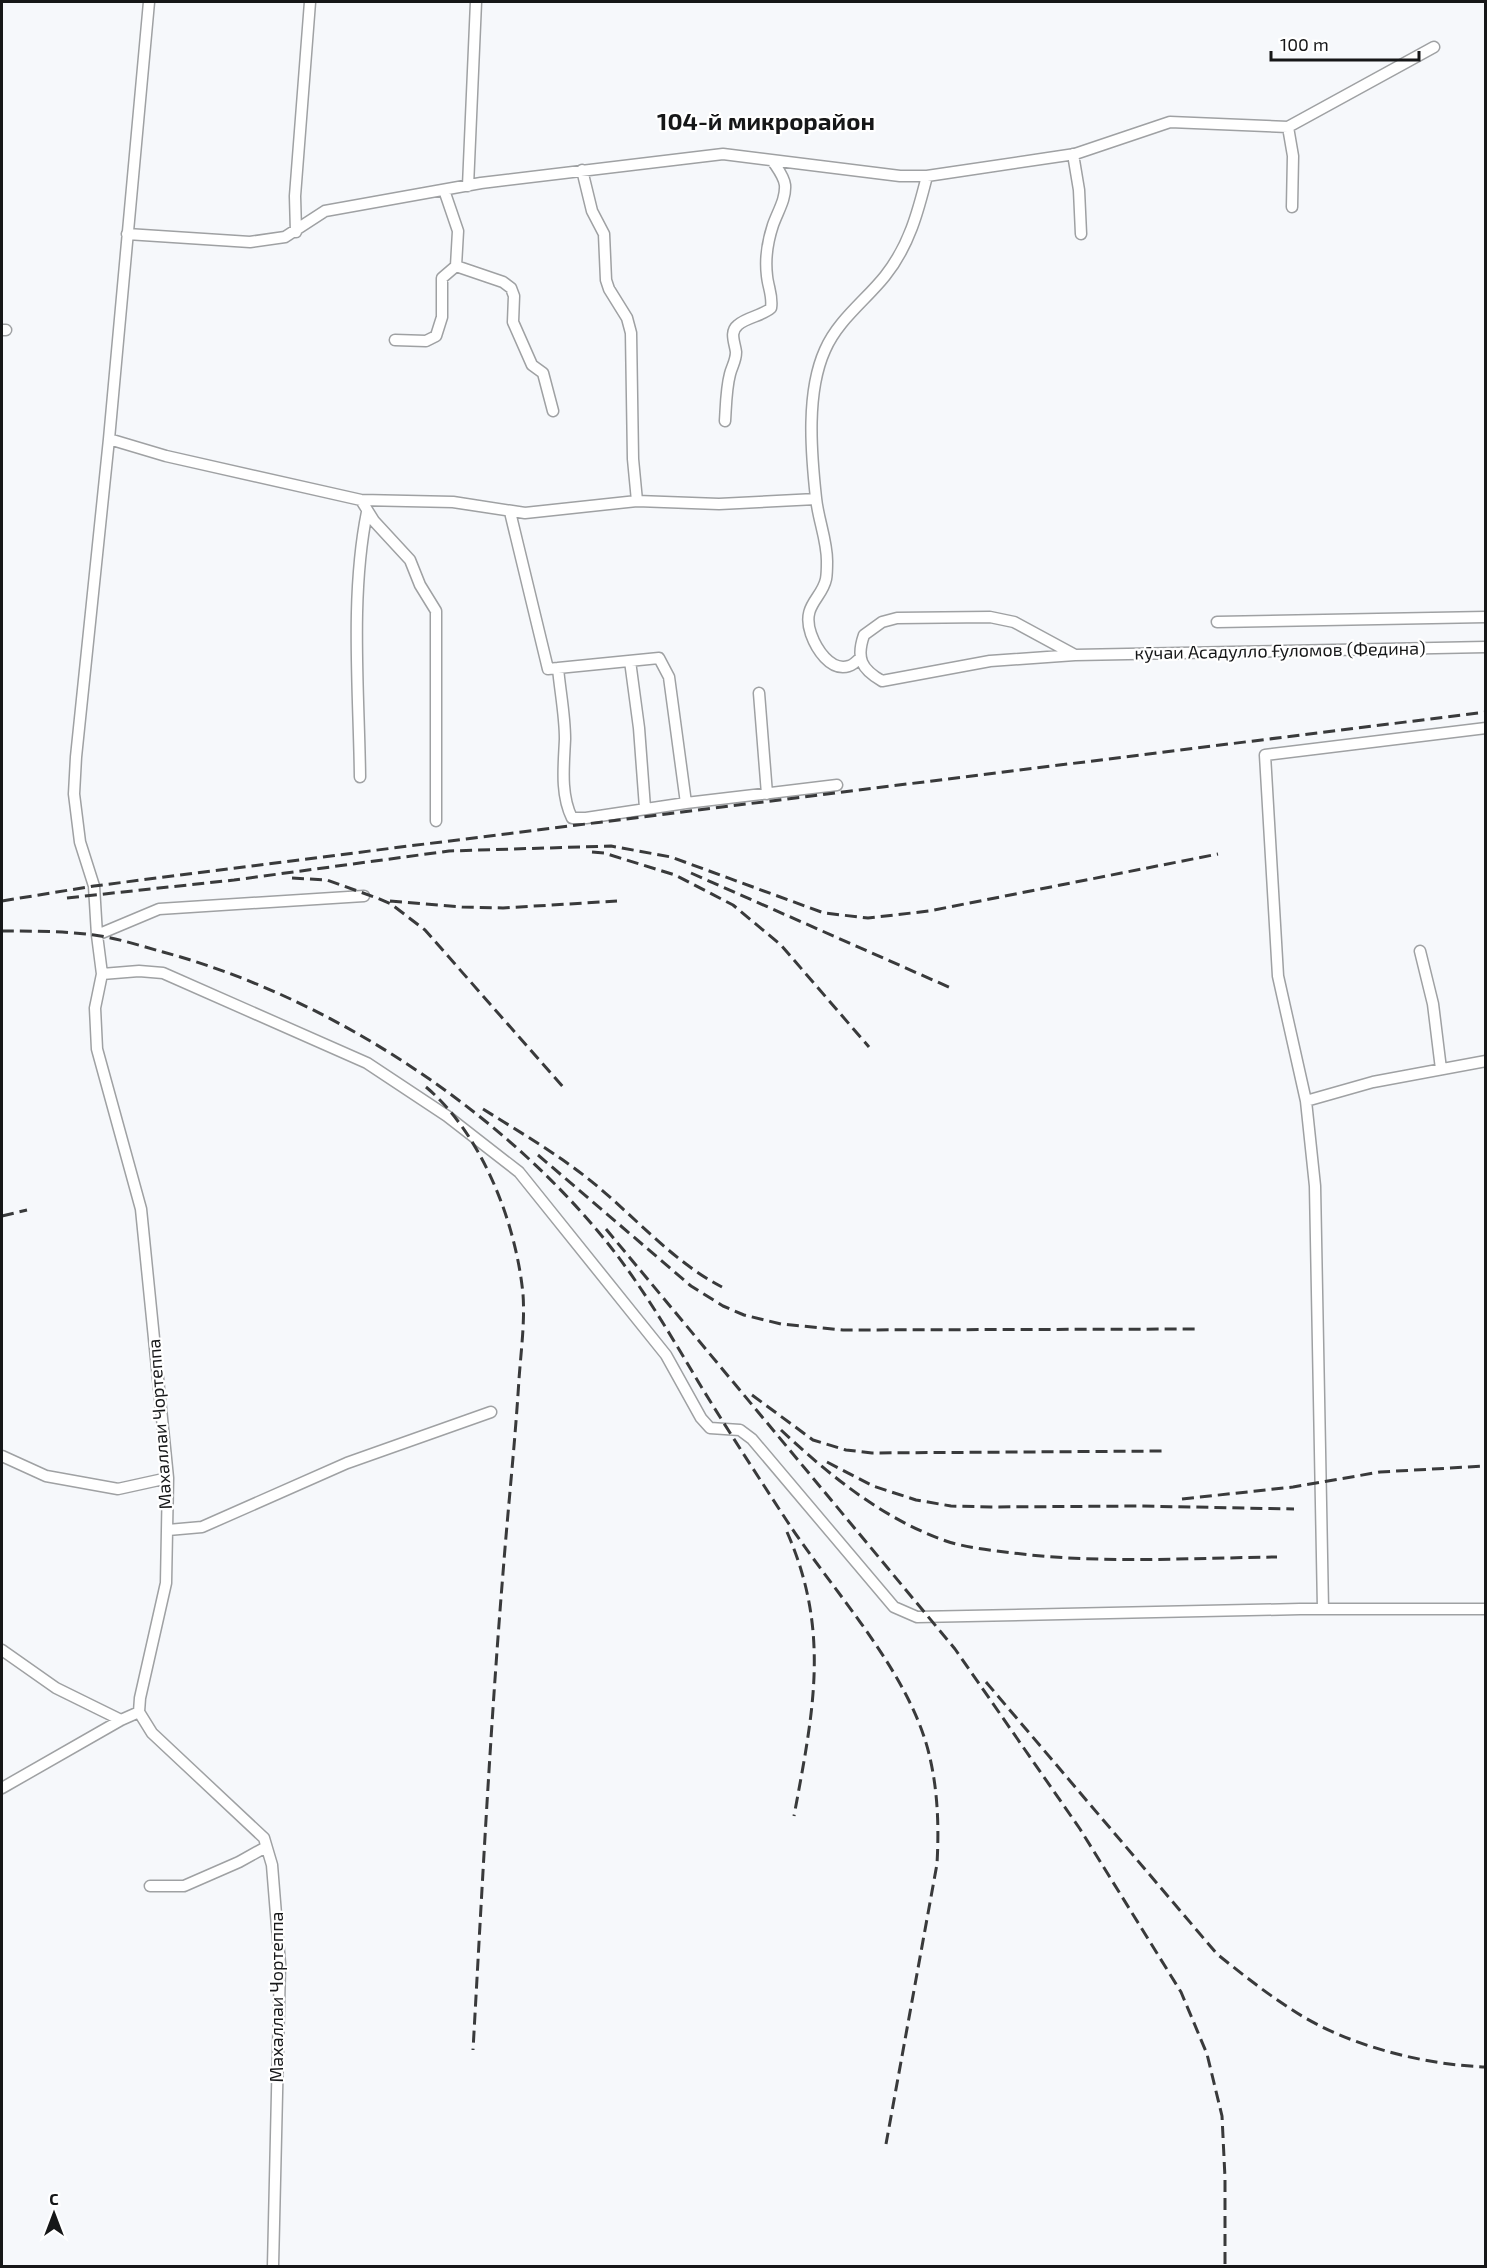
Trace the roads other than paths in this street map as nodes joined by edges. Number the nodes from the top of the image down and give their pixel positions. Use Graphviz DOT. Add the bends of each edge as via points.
graph roads {
  1 [pos="149,2"];
  2 [pos="310,2"];
  3 [pos="476,2"];
  4 [pos="1434,48"];
  5 [pos="1288,127"];
  6 [pos="1073,154"];
  7 [pos="772,160"];
  8 [pos="582,170"];
  9 [pos="927,176"];
  10 [pos="468,186"];
  11 [pos="444,190"];
  12 [pos="1292,207"];
  13 [pos="296,232"];
  14 [pos="127,234"];
  15 [pos="1081,234"];
  16 [pos="456,266"];
  17 [pos="395,340"];
  18 [pos="553,411"];
  19 [pos="725,422"];
  20 [pos="109,439"];
  21 [pos="816,499"];
  22 [pos="361,500"];
  23 [pos="637,501"];
  24 [pos="367,512"];
  25 [pos="510,512"];
  26 [pos="1485,617"];
  27 [pos="1217,622"];
  28 [pos="1485,647"];
  29 [pos="1075,654"];
  30 [pos="860,658"];
  31 [pos="630,661"];
  32 [pos="558,668"];
  33 [pos="759,693"];
  34 [pos="1485,728"];
  35 [pos="360,777"];
  36 [pos="837,784"];
  37 [pos="767,794"];
  38 [pos="686,803"];
  39 [pos="645,808"];
  40 [pos="436,821"];
  41 [pos="364,896"];
  42 [pos="97,935"];
  43 [pos="1420,951"];
  44 [pos="102,974"];
  45 [pos="1485,1061"];
  46 [pos="1441,1069"];
  47 [pos="1306,1101"];
  48 [pos="491,1412"];
  49 [pos="2,1456"];
  50 [pos="168,1478"];
  51 [pos="168,1530"];
  52 [pos="1323,1609"];
  53 [pos="1485,1609"];
  54 [pos="2,1650"];
  55 [pos="139,1712"];
  56 [pos="121,1720"];
  57 [pos="2,1788"];
  58 [pos="267,1847"];
  59 [pos="150,1886"];
  60 [pos="273,2266"];
  1 -- 14 [label="street, Махаллаи Чортеппа"];
  2 -- 13 [label="street" via="295,196"];
  3 -- 10 [label="street"];
  4 -- 5 [label="street"];
  5 -- 6 [label="street" via="1170,122"];
  5 -- 12 [label="street" via="1293,156"];
  6 -- 9 [label="street"];
  6 -- 15 [label="street"];
  7 -- 8 [label="street" via="723,154"];
  7 -- 9 [label="street"];
  7 -- 19 [label="street" via="784,179 785,196 773,226 767,257 771,308 735,329 736,362 730,374"];
  8 -- 10 [label="street"];
  8 -- 23 [label="street" via="592,211 604,234 606,280 631,333"];
  9 -- 21 [label="street" via="903,251 836,329 825,350 811,415"];
  10 -- 11 [label="street"];
  11 -- 13 [label="street" via="326,212"];
  11 -- 16 [label="street" via="458,231"];
  13 -- 14 [label="street" via="250,242"];
  14 -- 20 [label="street, Махаллаи Чортеппа"];
  16 -- 17 [label="street" via="442,278 442,317 436,336 426,340"];
  16 -- 18 [label="street" via="511,288 513,322 532,365 543,373"];
  20 -- 22 [label="street" via="166,456"];
  20 -- 42 [label="street, Махаллаи Чортеппа" via="74,794 80,842 94,886"];
  21 -- 23 [label="street" via="719,504"];
  21 -- 30 [label="street" via="827,559 826,580 809,611 810,632 818,650 829,661 850,666"];
  22 -- 24 [label="street"];
  22 -- 25 [label="street" via="453,502"];
  23 -- 25 [label="street"];
  24 -- 35 [label="street" via="361,545 358,615"];
  24 -- 40 [label="street" via="410,560 436,611"];
  25 -- 32 [label="street" via="548,669"];
  26 -- 27 [label="street"];
  28 -- 29 [label="street, кӯчаи Асадулло Ғуломов (Федина)"];
  29 -- 30 [label="street, кӯчаи Асадулло Ғуломов (Федина)" via="990,661 882,681 868,673"];
  29 -- 30 [label="street, кӯчаи Асадулло Ғуломов (Федина)" via="1014,622 990,617 897,618 882,622 864,635"];
  31 -- 32 [label="street"];
  31 -- 38 [label="street" via="659,658 669,677"];
  31 -- 39 [label="street"];
  32 -- 39 [label="street" via="565,737 562,760 572,818"];
  33 -- 37 [label="street"];
  34 -- 47 [label="street" via="1265,755 1278,976"];
  36 -- 37 [label="street"];
  37 -- 38 [label="street"];
  38 -- 39 [label="street"];
  41 -- 42 [label="street" via="159,909"];
  42 -- 44 [label="street, Махаллаи Чортеппа"];
  43 -- 46 [label="street" via="1433,1004"];
  44 -- 50 [label="street, Махаллаи Чортеппа" via="95,1008 97,1049 141,1209"];
  44 -- 52 [label="street" via="163,974 366,1064 447,1116 519,1172 666,1355 701,1418 710,1428 740,1430 752,1439 894,1607 906,1614 917,1617"];
  45 -- 46 [label="street"];
  46 -- 47 [label="street" via="1373,1082"];
  47 -- 52 [label="street" via="1315,1186"];
  48 -- 51 [label="street" via="348,1463 202,1527"];
  49 -- 50 [label="street" via="46,1476 118,1489"];
  50 -- 51 [label="street, Махаллаи Чортеппа"];
  51 -- 55 [label="street, Махаллаи Чортеппа" via="166,1583"];
  52 -- 53 [label="street"];
  54 -- 56 [label="street" via="56,1688"];
  55 -- 56 [label="street"];
  55 -- 58 [label="street, Махаллаи Чортеппа" via="152,1733 264,1838"];
  56 -- 57 [label="street"];
  58 -- 59 [label="street" via="184,1886"];
  58 -- 60 [label="street, Махаллаи Чортеппа" via="276,1892 280,1964"];
}
